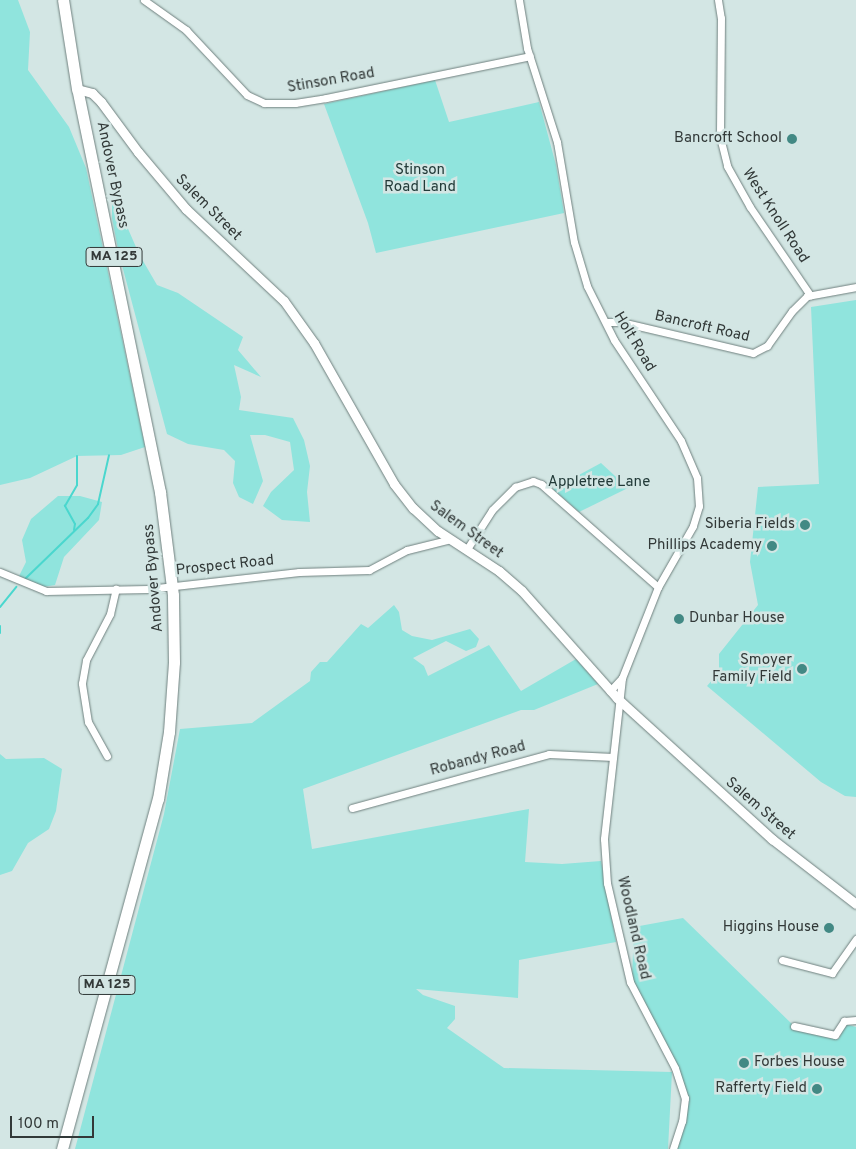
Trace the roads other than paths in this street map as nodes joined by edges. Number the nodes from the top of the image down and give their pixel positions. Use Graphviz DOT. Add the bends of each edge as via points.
graph roads {
  1 [pos="63,0"];
  2 [pos="144,0"];
  3 [pos="520,0"];
  4 [pos="718,0"];
  5 [pos="530,56"];
  6 [pos="77,89"];
  7 [pos="856,287"];
  8 [pos="810,295"];
  9 [pos="606,322"];
  10 [pos="451,539"];
  11 [pos="467,549"];
  12 [pos="0,572"];
  13 [pos="172,586"];
  14 [pos="658,587"];
  15 [pos="116,589"];
  16 [pos="622,678"];
  17 [pos="610,691"];
  18 [pos="620,700"];
  19 [pos="107,756"];
  20 [pos="613,757"];
  21 [pos="352,808"];
  22 [pos="856,904"];
  23 [pos="856,939"];
  24 [pos="782,960"];
  25 [pos="856,1020"];
  26 [pos="794,1026"];
  27 [pos="62,1149"];
  28 [pos="673,1149"];
  1 -- 6 [label="main road, Andover Bypass / MA 125"];
  2 -- 5 [label="street, Stinson Road" via="186,30 247,95 264,103 326,98"];
  3 -- 5 [label="street, Holt Road"];
  4 -- 8 [label="street, West Knoll Road" via="721,18 720,137 727,166 750,207"];
  5 -- 9 [label="street, Holt Road" via="557,142 578,259 586,286"];
  6 -- 10 [label="street, Salem Street" via="92,93 101,102 186,209 284,300 314,343 394,484 413,508"];
  6 -- 13 [label="main road, Andover Bypass / MA 125" via="160,492"];
  7 -- 8 [label="street"];
  8 -- 9 [label="street, Bancroft Road" via="792,311 767,346 753,353 621,322"];
  9 -- 14 [label="street, Holt Road" via="681,441 697,478 698,513"];
  10 -- 11 [label="street, Salem Street"];
  10 -- 13 [label="street, Prospect Road" via="407,550 369,570 299,572"];
  11 -- 14 [label="street" via="492,510 515,487 534,481"];
  11 -- 17 [label="street, Salem Street" via="522,591"];
  12 -- 15 [label="street, Prospect Road" via="46,591"];
  13 -- 15 [label="street, Prospect Road"];
  13 -- 27 [label="main road, Andover Bypass / MA 125" via="174,662 169,732 158,798"];
  14 -- 16 [label="street, Holt Road"];
  15 -- 19 [label="street" via="110,614 86,660 82,683 88,722"];
  16 -- 17 [label="street, Holt Road"];
  16 -- 18 [label="street, Holt Road"];
  17 -- 18 [label="street, Salem Street"];
  18 -- 20 [label="street, Woodland Road"];
  18 -- 22 [label="street, Salem Street" via="772,839"];
  20 -- 21 [label="street, Robandy Road" via="549,754"];
  20 -- 28 [label="street, Woodland Road" via="604,839 607,883 630,982 675,1068 685,1098"];
  23 -- 24 [label="street" via="832,973"];
  25 -- 26 [label="street" via="844,1021 835,1035"];
}
